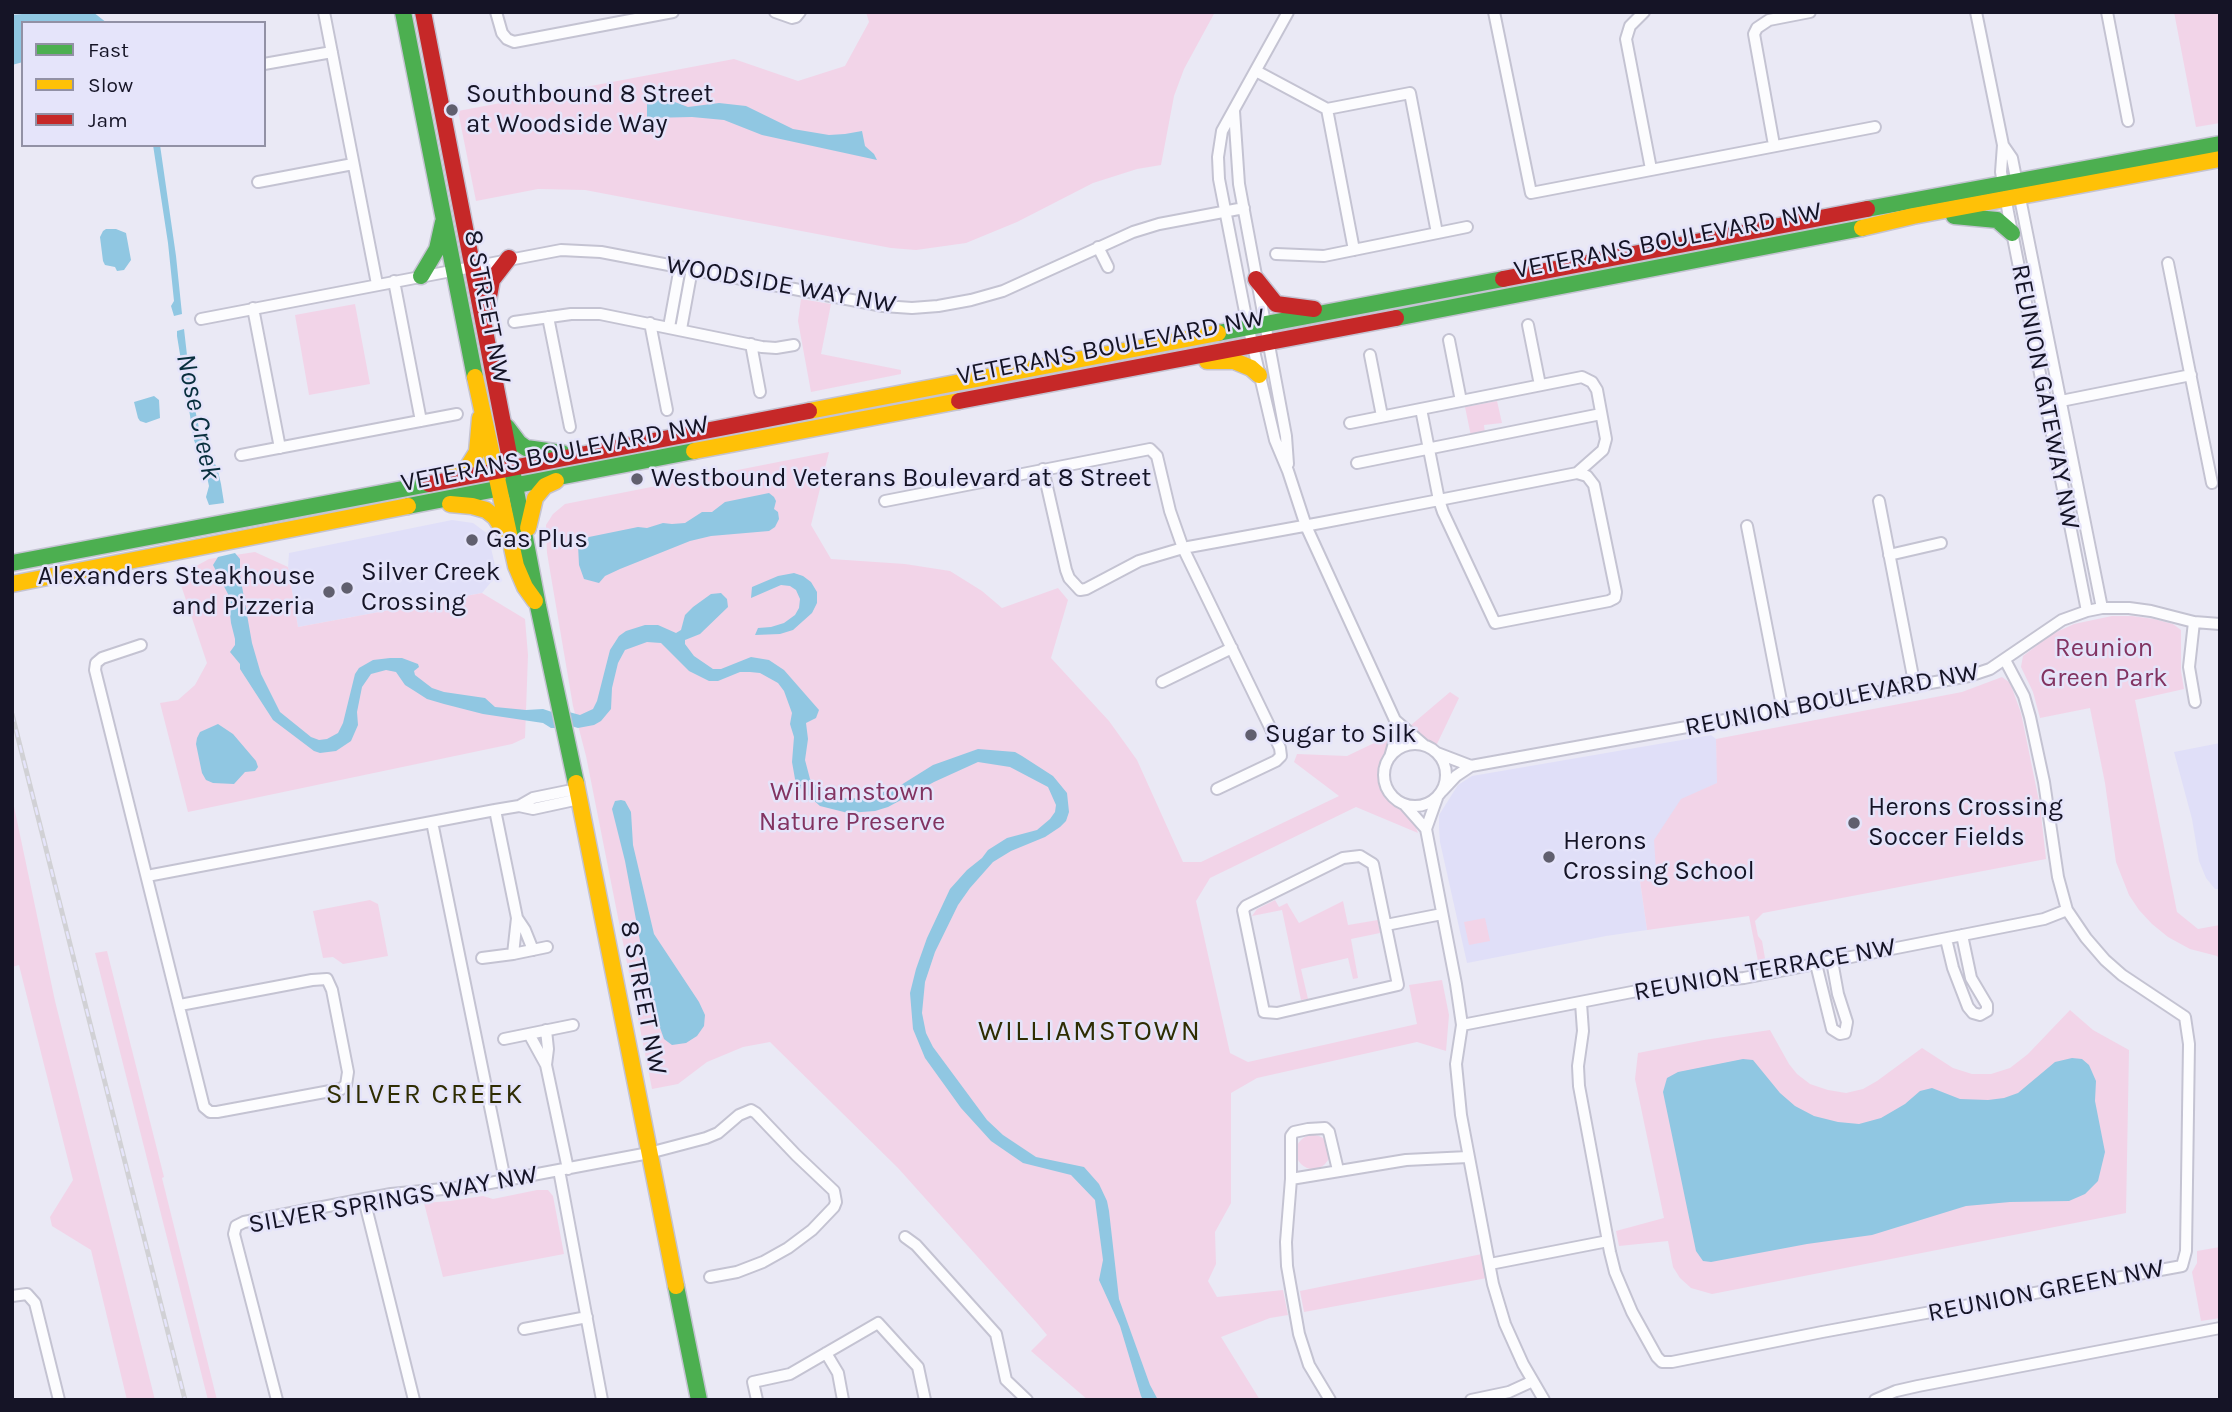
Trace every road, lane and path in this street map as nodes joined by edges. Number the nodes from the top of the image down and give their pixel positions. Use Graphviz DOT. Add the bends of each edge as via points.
graph roads {
  1 [pos="324,12"];
  2 [pos="403,12"];
  3 [pos="423,12"];
  4 [pos="496,12"];
  5 [pos="673,12"];
  6 [pos="775,12"];
  7 [pos="800,12"];
  8 [pos="1288,12"];
  9 [pos="1494,12"];
  10 [pos="1644,12"];
  11 [pos="1810,12"];
  12 [pos="1976,12"];
  13 [pos="2107,12"];
  14 [pos="332,51"];
  15 [pos="266,64"];
  16 [pos="1256,71"];
  17 [pos="1327,109"];
  18 [pos="1234,111"];
  19 [pos="2128,121"];
  20 [pos="1875,127"];
  21 [pos="2220,144"];
  22 [pos="1774,145"];
  23 [pos="2220,159"];
  24 [pos="354,164"];
  25 [pos="1651,169"];
  26 [pos="258,182"];
  27 [pos="2011,190"];
  28 [pos="1244,208"];
  29 [pos="1225,211"];
  30 [pos="444,216"];
  31 [pos="1913,216"];
  32 [pos="1468,227"];
  33 [pos="1437,233"];
  34 [pos="2012,233"];
  35 [pos="1098,247"];
  36 [pos="1354,250"];
  37 [pos="1276,254"];
  38 [pos="509,258"];
  39 [pos="2168,262"];
  40 [pos="472,265"];
  41 [pos="680,267"];
  42 [pos="1108,267"];
  43 [pos="455,269"];
  44 [pos="692,269"];
  45 [pos="421,276"];
  46 [pos="1256,279"];
  47 [pos="394,281"];
  48 [pos="377,284"];
  49 [pos="253,308"];
  50 [pos="1345,309"];
  51 [pos="548,317"];
  52 [pos="201,319"];
  53 [pos="514,322"];
  54 [pos="650,323"];
  55 [pos="1528,325"];
  56 [pos="484,326"];
  57 [pos="1257,326"];
  58 [pos="669,327"];
  59 [pos="681,330"];
  60 [pos="1449,340"];
  61 [pos="751,344"];
  62 [pos="1261,344"];
  63 [pos="794,345"];
  64 [pos="1370,355"];
  65 [pos="1177,360"];
  66 [pos="1259,375"];
  67 [pos="2191,375"];
  68 [pos="1540,385"];
  69 [pos="760,393"];
  70 [pos="1461,401"];
  71 [pos="2061,401"];
  72 [pos="481,402"];
  73 [pos="2046,404"];
  74 [pos="1421,409"];
  75 [pos="667,410"];
  76 [pos="457,414"];
  77 [pos="1601,414"];
  78 [pos="1382,416"];
  79 [pos="421,421"];
  80 [pos="504,423"];
  81 [pos="1350,423"];
  82 [pos="570,428"];
  83 [pos="280,448"];
  84 [pos="1429,449"];
  85 [pos="241,455"];
  86 [pos="575,455"];
  87 [pos="1357,463"];
  88 [pos="504,469"];
  89 [pos="1043,469"];
  90 [pos="1288,471"];
  91 [pos="1577,473"];
  92 [pos="568,476"];
  93 [pos="440,481"];
  94 [pos="2212,483"];
  95 [pos="508,487"];
  96 [pos="885,500"];
  97 [pos="1439,500"];
  98 [pos="1879,501"];
  99 [pos="424,503"];
  100 [pos="1306,526"];
  101 [pos="1747,526"];
  102 [pos="519,542"];
  103 [pos="1941,543"];
  104 [pos="1183,548"];
  105 [pos="1889,555"];
  106 [pos="12,563"];
  107 [pos="12,584"];
  108 [pos="2102,608"];
  109 [pos="2087,611"];
  110 [pos="2194,622"];
  111 [pos="2220,624"];
  112 [pos="141,645"];
  113 [pos="1232,648"];
  114 [pos="2005,660"];
  115 [pos="1161,682"];
  116 [pos="1915,687"];
  117 [pos="2195,702"];
  118 [pos="1783,711"];
  119 [pos="1395,720"];
  120 [pos="1425,746"];
  121 [pos="1436,752"];
  122 [pos="1390,757"];
  123 [pos="1471,766"];
  124 [pos="1217,789"];
  125 [pos="578,794"];
  126 [pos="1440,794"];
  127 [pos="1405,804"];
  128 [pos="495,810"];
  129 [pos="432,822"];
  130 [pos="1426,829"];
  131 [pos="147,876"];
  132 [pos="2067,910"];
  133 [pos="1443,914"];
  134 [pos="517,918"];
  135 [pos="1386,925"];
  136 [pos="1962,935"];
  137 [pos="1946,939"];
  138 [pos="547,947"];
  139 [pos="533,950"];
  140 [pos="513,954"];
  141 [pos="482,958"];
  142 [pos="1832,961"];
  143 [pos="1816,964"];
  144 [pos="1581,1003"];
  145 [pos="180,1005"];
  146 [pos="573,1025"];
  147 [pos="1462,1025"];
  148 [pos="546,1030"];
  149 [pos="529,1034"];
  150 [pos="505,1039"];
  151 [pos="546,1065"];
  152 [pos="649,1153"];
  153 [pos="1468,1157"];
  154 [pos="563,1169"];
  155 [pos="1338,1170"];
  156 [pos="1291,1179"];
  157 [pos="505,1180"];
  158 [pos="364,1199"];
  159 [pos="905,1237"];
  160 [pos="1608,1241"];
  161 [pos="1490,1264"];
  162 [pos="710,1277"];
  163 [pos="12,1296"];
  164 [pos="587,1317"];
  165 [pos="2220,1328"];
  166 [pos="524,1329"];
  167 [pos="826,1353"];
  168 [pos="1533,1381"];
  169 [pos="59,1400"];
  170 [pos="277,1400"];
  171 [pos="415,1400"];
  172 [pos="603,1400"];
  173 [pos="699,1400"];
  174 [pos="757,1400"];
  175 [pos="843,1400"];
  176 [pos="925,1400"];
  177 [pos="1027,1400"];
  178 [pos="1331,1400"];
  179 [pos="1471,1400"];
  180 [pos="1544,1400"];
  181 [pos="1875,1400"];
  1 -- 14 [label="street"];
  2 -- 30 [label="main road, 8 STREET NW"];
  3 -- 40 [label="main road, 8 STREET NW"];
  4 -- 5 [label="street" via="502,33 514,42"];
  6 -- 7 [label="street" via="792,18"];
  8 -- 16 [label="street"];
  9 -- 25 [label="street" via="1531,193"];
  10 -- 25 [label="street" via="1630,26 1626,39"];
  11 -- 22 [label="street" via="1769,20 1754,34"];
  12 -- 27 [label="street" via="2003,145 2012,158"];
  13 -- 19 [label="street"];
  14 -- 15 [label="street"];
  14 -- 24 [label="street"];
  16 -- 17 [label="street"];
  16 -- 18 [label="street"];
  17 -- 33 [label="street" via="1410,93"];
  17 -- 36 [label="street"];
  18 -- 28 [label="street"];
  18 -- 29 [label="street" via="1223,131 1218,157"];
  20 -- 22 [label="street"];
  21 -- 27 [label="main road, VETERANS BOULEVARD NW"];
  22 -- 25 [label="street"];
  23 -- 27 [label="main road, VETERANS BOULEVARD NW"];
  24 -- 26 [label="street"];
  24 -- 48 [label="street"];
  27 -- 31 [label="main road, VETERANS BOULEVARD NW"];
  27 -- 34 [label="street, REUNION GATEWAY NW"];
  27 -- 50 [label="main road, VETERANS BOULEVARD NW"];
  27 -- 71 [label="street, REUNION GATEWAY NW"];
  28 -- 29 [label="street, WOODSIDE WAY NW"];
  28 -- 46 [label="street"];
  29 -- 35 [label="street, WOODSIDE WAY NW" via="1159,224"];
  29 -- 57 [label="street"];
  30 -- 43 [label="main road, 8 STREET NW"];
  30 -- 45 [label="main road" via="437,248"];
  31 -- 34 [label="main road" via="1988,218"];
  31 -- 62 [label="main road, VETERANS BOULEVARD NW"];
  32 -- 33 [label="street"];
  33 -- 36 [label="street"];
  34 -- 73 [label="street, REUNION GATEWAY NW"];
  35 -- 42 [label="street"];
  35 -- 44 [label="street, WOODSIDE WAY NW" via="1003,291 912,308"];
  36 -- 37 [label="street" via="1324,256"];
  38 -- 40 [label="street, WOODSIDE WAY NW"];
  38 -- 41 [label="street, WOODSIDE WAY NW" via="579,250"];
  38 -- 56 [label="main road" via="491,285"];
  39 -- 67 [label="street"];
  40 -- 43 [label="street, WOODSIDE WAY NW"];
  40 -- 56 [label="main road, 8 STREET NW"];
  41 -- 44 [label="street, WOODSIDE WAY NW"];
  41 -- 58 [label="street"];
  43 -- 45 [label="street, WOODSIDE WAY NW"];
  43 -- 72 [label="main road, 8 STREET NW"];
  44 -- 59 [label="street"];
  45 -- 47 [label="street, WOODSIDE WAY NW"];
  46 -- 50 [label="main road" via="1276,304"];
  46 -- 57 [label="street"];
  47 -- 48 [label="street, WOODSIDE WAY NW"];
  47 -- 79 [label="street"];
  48 -- 49 [label="street, WOODSIDE WAY NW"];
  49 -- 52 [label="street, WOODSIDE WAY NW"];
  49 -- 83 [label="street"];
  50 -- 57 [label="main road, VETERANS BOULEVARD NW"];
  51 -- 53 [label="street"];
  51 -- 54 [label="street" via="600,314"];
  51 -- 82 [label="street"];
  54 -- 58 [label="street"];
  54 -- 75 [label="street"];
  55 -- 68 [label="street"];
  56 -- 80 [label="main road, 8 STREET NW"];
  57 -- 62 [label="street"];
  57 -- 62 [label="street"];
  57 -- 86 [label="main road, VETERANS BOULEVARD NW"];
  58 -- 59 [label="street"];
  59 -- 61 [label="street"];
  60 -- 70 [label="street"];
  61 -- 63 [label="street" via="770,348"];
  61 -- 69 [label="street"];
  62 -- 65 [label="main road, VETERANS BOULEVARD NW"];
  62 -- 66 [label="street"];
  62 -- 90 [label="street" via="1286,436"];
  64 -- 78 [label="street"];
  65 -- 66 [label="main road" via="1234,361"];
  65 -- 92 [label="main road, VETERANS BOULEVARD NW"];
  66 -- 90 [label="street"];
  67 -- 71 [label="street"];
  67 -- 94 [label="street"];
  68 -- 70 [label="street"];
  68 -- 77 [label="street" via="1586,378 1597,390"];
  70 -- 74 [label="street"];
  71 -- 73 [label="street"];
  71 -- 108 [label="street, REUNION GATEWAY NW"];
  72 -- 88 [label="main road, 8 STREET NW"];
  72 -- 93 [label="main road" via="473,460 467,468"];
  73 -- 109 [label="street, REUNION GATEWAY NW"];
  74 -- 78 [label="street"];
  74 -- 84 [label="street"];
  76 -- 79 [label="street"];
  77 -- 84 [label="street"];
  77 -- 91 [label="street" via="1606,439 1602,450"];
  78 -- 81 [label="street"];
  79 -- 83 [label="street"];
  80 -- 86 [label="main road" via="526,448"];
  80 -- 88 [label="main road, 8 STREET NW"];
  83 -- 85 [label="street"];
  84 -- 87 [label="street"];
  84 -- 97 [label="street"];
  86 -- 88 [label="main road, VETERANS BOULEVARD NW"];
  88 -- 93 [label="main road, VETERANS BOULEVARD NW"];
  88 -- 95 [label="main road, 8 STREET NW"];
  89 -- 96 [label="street"];
  89 -- 104 [label="street" via="1150,449 1157,456"];
  89 -- 104 [label="street" via="1066,570 1080,590 1139,561"];
  90 -- 100 [label="street"];
  91 -- 97 [label="street"];
  91 -- 97 [label="street" via="1594,485 1615,598 1502,623 1495,623 1491,616"];
  92 -- 95 [label="main road, VETERANS BOULEVARD NW"];
  92 -- 102 [label="main road" via="545,486 535,498"];
  93 -- 106 [label="main road, VETERANS BOULEVARD NW"];
  95 -- 99 [label="main road, VETERANS BOULEVARD NW"];
  95 -- 102 [label="main road, 8 STREET NW"];
  97 -- 100 [label="street"];
  98 -- 105 [label="street"];
  99 -- 102 [label="main road" via="486,510"];
  99 -- 107 [label="main road, VETERANS BOULEVARD NW"];
  100 -- 104 [label="street"];
  100 -- 119 [label="street"];
  101 -- 118 [label="street"];
  102 -- 125 [label="main road, 8 STREET NW" via="516,566 538,606"];
  103 -- 105 [label="street"];
  104 -- 113 [label="street"];
  105 -- 116 [label="street"];
  108 -- 109 [label="street, REUNION BOULEVARD NW"];
  108 -- 110 [label="street, REUNION BOULEVARD NW" via="2151,611"];
  109 -- 114 [label="street, REUNION BOULEVARD NW" via="2062,620"];
  110 -- 111 [label="street, REUNION BOULEVARD NW"];
  110 -- 117 [label="street" via="2189,667"];
  112 -- 131 [label="street" via="102,659 95,670"];
  113 -- 115 [label="street"];
  113 -- 124 [label="street" via="1281,756"];
  114 -- 116 [label="street, REUNION BOULEVARD NW" via="1969,677"];
  114 -- 132 [label="street, REUNION GREEN NW" via="2030,717"];
  116 -- 118 [label="street, REUNION BOULEVARD NW"];
  118 -- 123 [label="street, REUNION BOULEVARD NW"];
  119 -- 120 [label="street"];
  119 -- 122 [label="street"];
  120 -- 121 [label="street"];
  120 -- 122 [label="street" via="1408,745"];
  121 -- 123 [label="street"];
  121 -- 126 [label="street" via="1446,772"];
  122 -- 127 [label="street" via="1385,782 1394,798"];
  123 -- 126 [label="street, REUNION BOULEVARD NW"];
  125 -- 128 [label="street" via="533,809"];
  125 -- 152 [label="main road, 8 STREET NW"];
  126 -- 127 [label="street" via="1424,805"];
  126 -- 130 [label="street"];
  127 -- 130 [label="street"];
  128 -- 129 [label="street"];
  128 -- 134 [label="street"];
  129 -- 131 [label="street"];
  129 -- 157 [label="street"];
  130 -- 133 [label="street"];
  131 -- 145 [label="street"];
  132 -- 136 [label="street, REUNION TERRACE NW"];
  132 -- 160 [label="street, REUNION GREEN NW" via="2105,960 2185,1017 2189,1044 2186,1251 2182,1266 1662,1362 1632,1312"];
  133 -- 135 [label="street"];
  133 -- 147 [label="street"];
  134 -- 139 [label="street"];
  134 -- 140 [label="street"];
  135 -- 135 [label="street" via="1373,864 1360,856 1343,858 1246,906 1265,1012 1398,985"];
  136 -- 137 [label="street, REUNION TERRACE NW"];
  136 -- 137 [label="street" via="1971,978 1987,1005 1980,1015 1968,1007"];
  137 -- 142 [label="street, REUNION TERRACE NW"];
  138 -- 139 [label="street"];
  139 -- 140 [label="street"];
  140 -- 141 [label="street"];
  142 -- 143 [label="street, REUNION TERRACE NW"];
  142 -- 143 [label="street" via="1847,1022 1840,1034 1832,1029"];
  143 -- 144 [label="street, REUNION TERRACE NW" via="1744,978 1674,984"];
  144 -- 147 [label="street, REUNION TERRACE NW"];
  144 -- 160 [label="street, REUNION GREEN NW" via="1579,1086"];
  145 -- 145 [label="street" via="204,1107 210,1111 346,1085 348,1072 327,979"];
  146 -- 148 [label="street"];
  147 -- 153 [label="street" via="1456,1064"];
  148 -- 149 [label="street"];
  148 -- 151 [label="street, SILVER SPRINGS WAY NW"];
  149 -- 150 [label="street"];
  149 -- 151 [label="street, SILVER SPRINGS WAY NW"];
  151 -- 154 [label="street, SILVER SPRINGS WAY NW"];
  152 -- 154 [label="street, SILVER SPRINGS WAY NW"];
  152 -- 162 [label="street, SILVER SPRINGS WAY NW" via="718,1133 751,1110 834,1191 834,1207 788,1248 737,1272"];
  152 -- 173 [label="main road, 8 STREET NW"];
  153 -- 155 [label="street"];
  153 -- 161 [label="street"];
  154 -- 157 [label="street, SILVER SPRINGS WAY NW"];
  154 -- 164 [label="street, SILVER SPRINGS WAY NW"];
  155 -- 156 [label="street"];
  155 -- 156 [label="street" via="1329,1132 1308,1129 1291,1136"];
  156 -- 178 [label="street" via="1287,1266 1299,1334 1309,1365"];
  157 -- 158 [label="street, SILVER SPRINGS WAY NW"];
  158 -- 170 [label="street, SILVER SPRINGS WAY NW" via="236,1226 234,1234"];
  158 -- 171 [label="street"];
  159 -- 177 [label="street" via="996,1334 1006,1380"];
  160 -- 161 [label="street"];
  161 -- 168 [label="street" via="1505,1324"];
  163 -- 169 [label="street" via="27,1294 35,1303"];
  164 -- 166 [label="street"];
  164 -- 172 [label="street, SILVER SPRINGS WAY NW"];
  165 -- 181 [label="street" via="1918,1386"];
  167 -- 174 [label="street" via="790,1374 753,1382"];
  167 -- 175 [label="street" via="838,1373"];
  167 -- 176 [label="street" via="878,1323 918,1367"];
  168 -- 179 [label="street"];
  168 -- 180 [label="street"];
}
